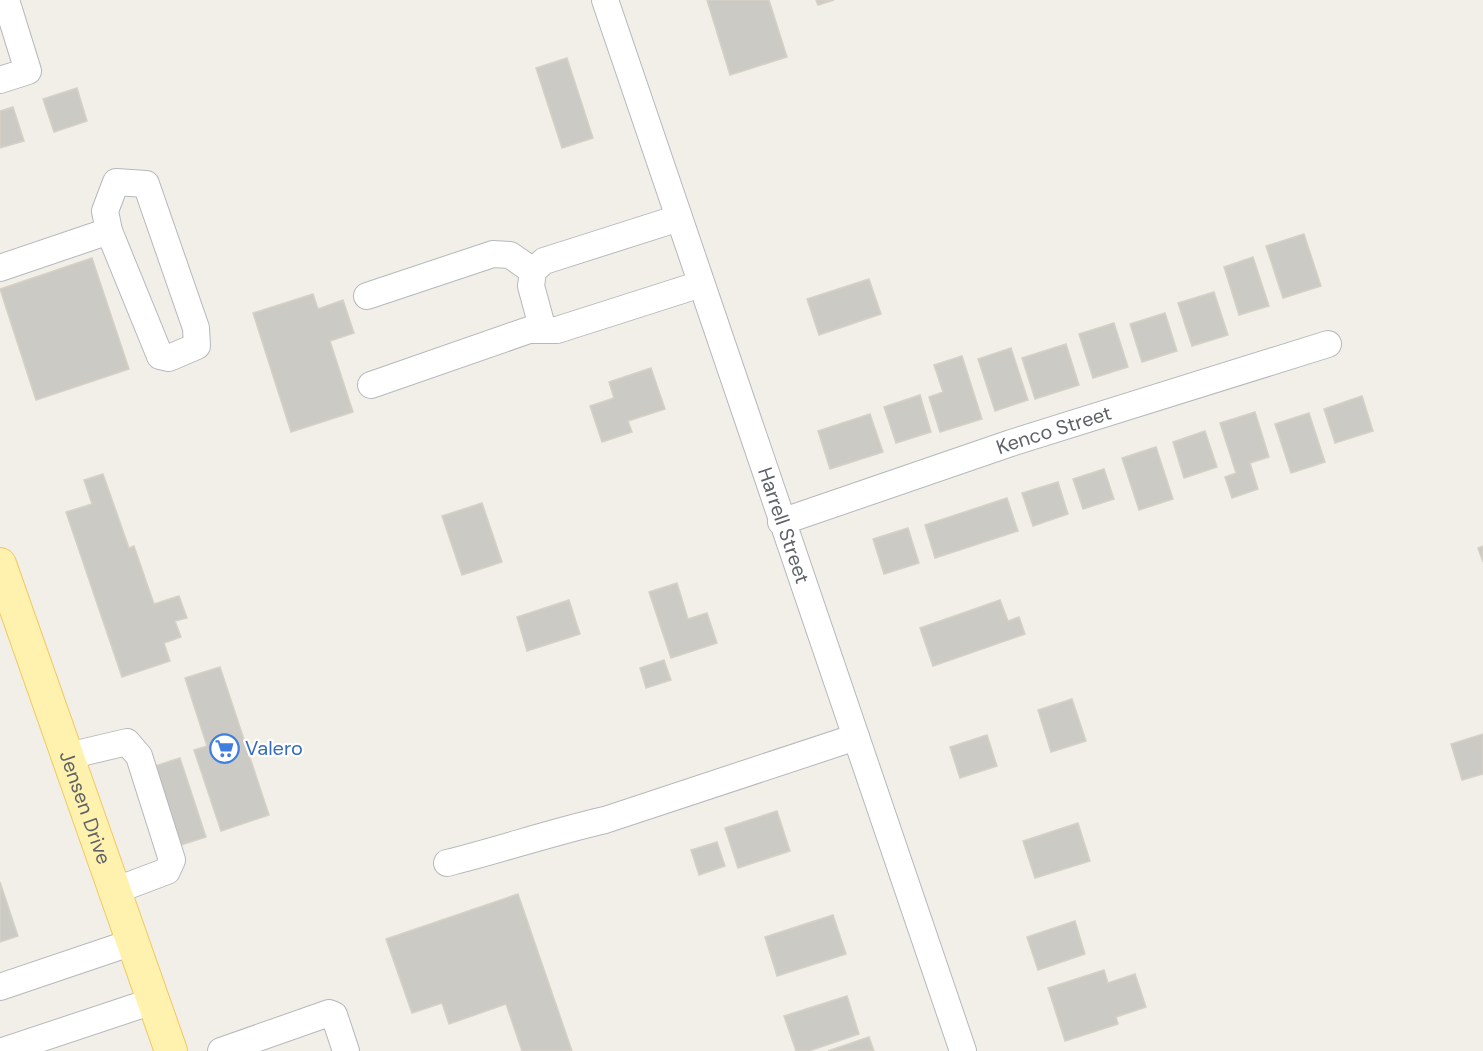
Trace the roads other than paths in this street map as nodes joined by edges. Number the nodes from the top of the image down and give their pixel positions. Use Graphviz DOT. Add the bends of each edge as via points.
graph roads {
  1 [pos="6,0"];
  2 [pos="605,0"];
  3 [pos="0,80"];
  4 [pos="679,218"];
  5 [pos="109,231"];
  6 [pos="0,268"];
  7 [pos="532,271"];
  8 [pos="701,284"];
  9 [pos="367,296"];
  10 [pos="543,330"];
  11 [pos="1328,344"];
  12 [pos="371,385"];
  13 [pos="782,522"];
  14 [pos="0,564"];
  15 [pos="7,606"];
  16 [pos="856,736"];
  17 [pos="68,756"];
  18 [pos="447,863"];
  19 [pos="114,891"];
  20 [pos="133,942"];
  21 [pos="0,987"];
  22 [pos="153,1001"];
  23 [pos="249,1046"];
  24 [pos="3,1051"];
  25 [pos="171,1051"];
  26 [pos="221,1051"];
  27 [pos="346,1051"];
  28 [pos="963,1051"];
  1 -- 3 [label="street" via="28,71"];
  2 -- 4 [label="street, Harrell Street"];
  4 -- 7 [label="street" via="543,261"];
  4 -- 8 [label="street, Harrell Street"];
  5 -- 5 [label="street" via="159,356 170,358 197,346 196,328 146,184 116,182 105,211"];
  5 -- 6 [label="street"];
  7 -- 9 [label="street" via="510,255 493,254"];
  7 -- 10 [label="street" via="531,286"];
  8 -- 10 [label="street" via="557,330"];
  8 -- 13 [label="street, Harrell Street"];
  10 -- 12 [label="street" via="529,330"];
  11 -- 13 [label="street, Kenco Street" via="1011,443"];
  13 -- 16 [label="street, Harrell Street"];
  14 -- 15 [label="main road, Jensen Drive"];
  15 -- 17 [label="main road, Jensen Drive"];
  16 -- 18 [label="street" via="605,820"];
  16 -- 28 [label="street, Harrell Street"];
  17 -- 19 [label="main road, Jensen Drive"];
  17 -- 19 [label="street" via="127,742 139,756 172,860 167,871"];
  19 -- 20 [label="main road, Jensen Drive"];
  20 -- 21 [label="street"];
  20 -- 22 [label="main road, Jensen Drive"];
  22 -- 24 [label="street"];
  22 -- 25 [label="main road, Jensen Drive"];
  23 -- 26 [label="street"];
  23 -- 27 [label="street" via="329,1012 334,1015"];
}
